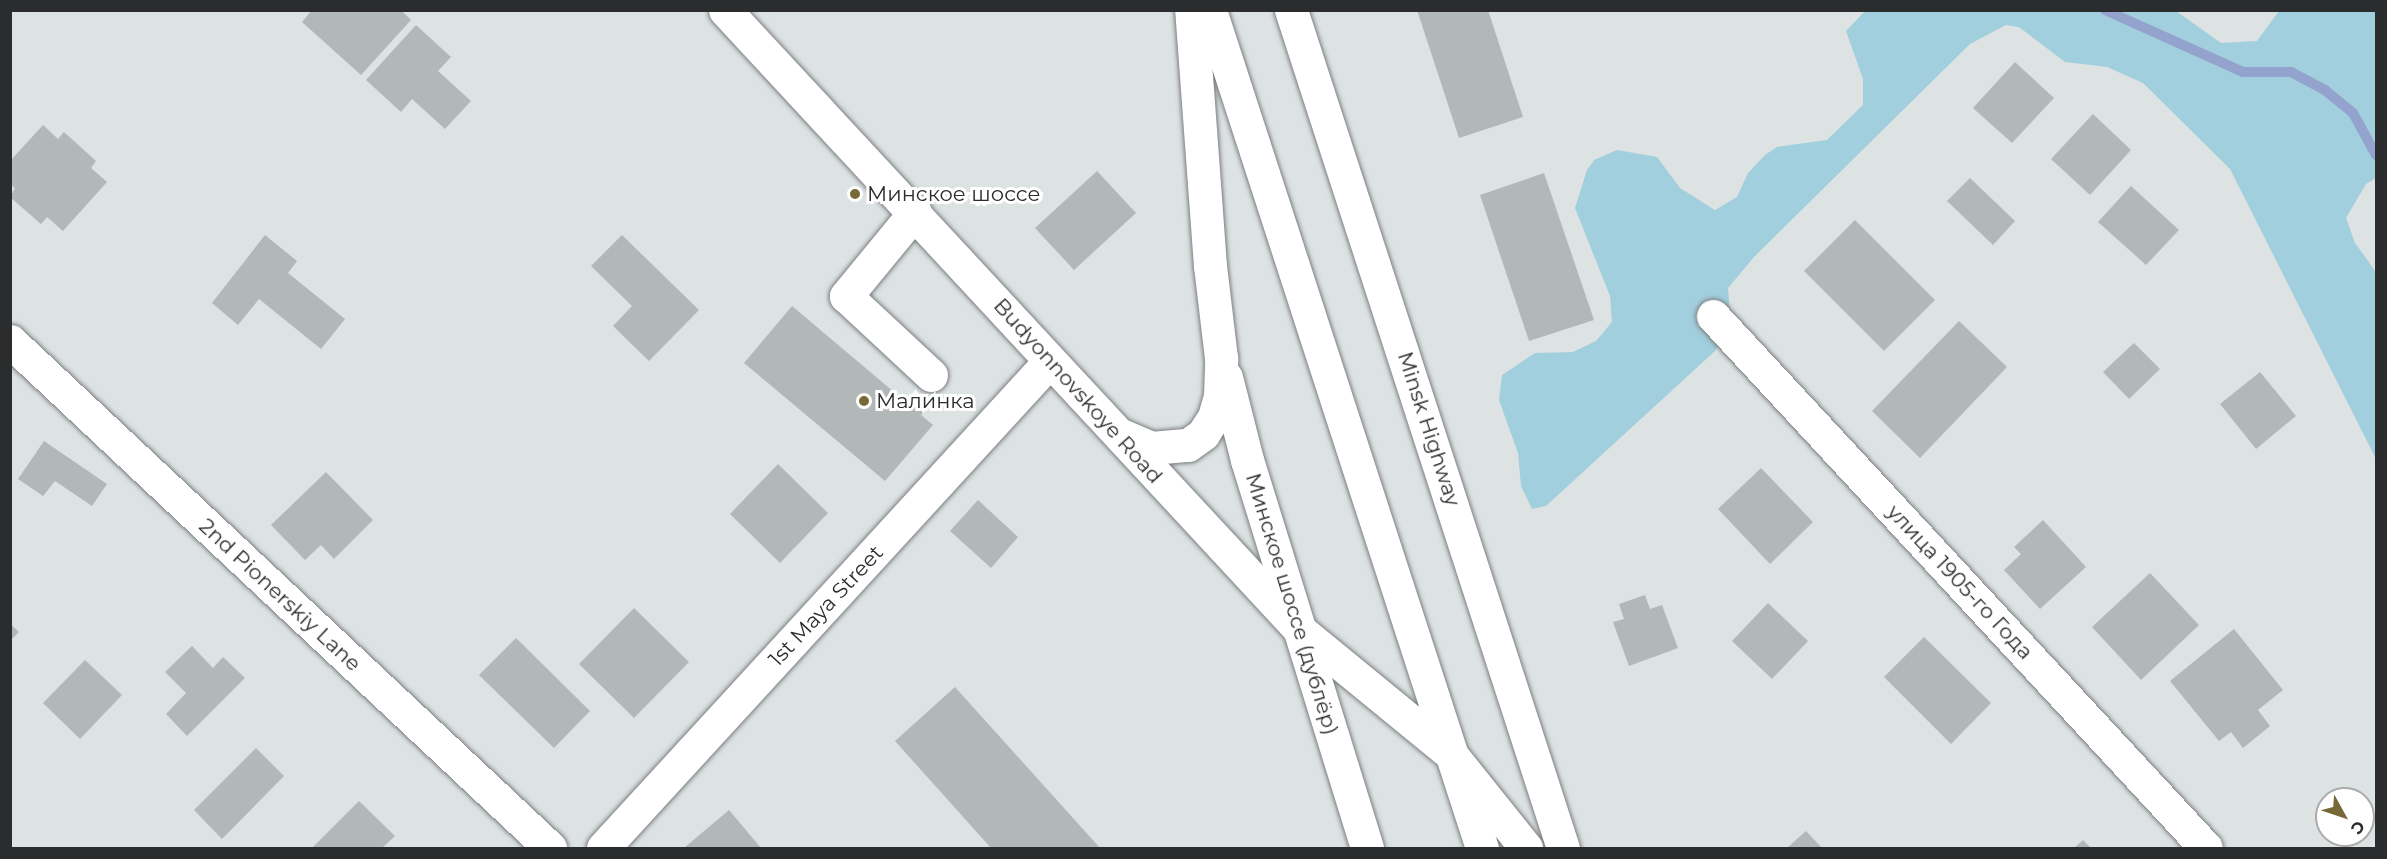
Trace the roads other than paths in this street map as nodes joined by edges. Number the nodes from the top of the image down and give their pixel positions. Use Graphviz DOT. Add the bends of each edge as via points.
graph roads {
  1 [pos="725,10"];
  2 [pos="1191,10"];
  3 [pos="1210,10"];
  4 [pos="1291,10"];
  5 [pos="915,212"];
  6 [pos="1713,316"];
  7 [pos="10,341"];
  8 [pos="1221,358"];
  9 [pos="1049,362"];
  10 [pos="931,375"];
  11 [pos="1114,432"];
  12 [pos="1302,632"];
  13 [pos="1450,753"];
  14 [pos="550,849"];
  15 [pos="603,849"];
  16 [pos="1367,849"];
  17 [pos="1482,849"];
  18 [pos="1526,849"];
  19 [pos="1563,849"];
  20 [pos="2206,849"];
  1 -- 5 [label="main road, Budyonnovskoye Road"];
  2 -- 8 [label="main road" via="1210,266"];
  3 -- 13 [label="main road"];
  4 -- 19 [label="main road, Minsk Highway"];
  5 -- 9 [label="main road, Budyonnovskoye Road"];
  5 -- 10 [label="main road" via="846,296"];
  6 -- 20 [label="main road, улица 1905-го Года"];
  7 -- 14 [label="main road, 2nd Pionerskiy Lane"];
  8 -- 11 [label="main road" via="1220,396 1214,417 1203,434 1188,445 1151,448"];
  8 -- 12 [label="main road, Минское шоссе (дублёр)" via="1247,460"];
  9 -- 11 [label="main road, Budyonnovskoye Road"];
  9 -- 15 [label="main road, 1st Maya Street"];
  11 -- 12 [label="main road, Budyonnovskoye Road"];
  12 -- 13 [label="main road, Budyonnovskoye Road"];
  12 -- 16 [label="main road, Минское шоссе (дублёр)"];
  13 -- 17 [label="main road"];
  13 -- 18 [label="main road"];
}
